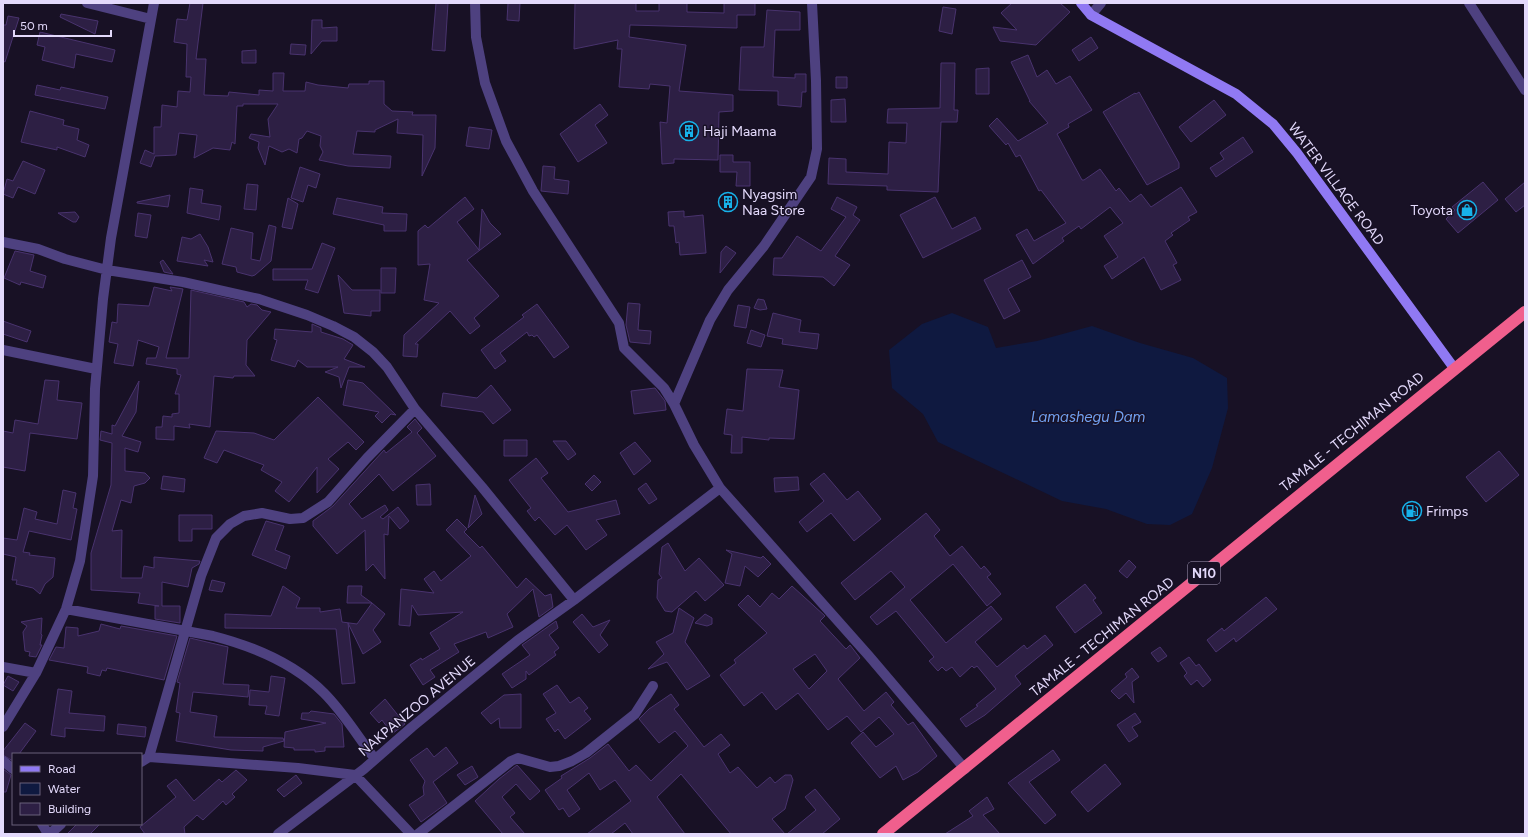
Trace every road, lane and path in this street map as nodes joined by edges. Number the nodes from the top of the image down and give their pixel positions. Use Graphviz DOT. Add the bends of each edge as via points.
graph roads {
  1 [pos="87,3"];
  2 [pos="154,3"];
  3 [pos="475,3"];
  4 [pos="812,3"];
  5 [pos="1081,3"];
  6 [pos="1101,3"];
  7 [pos="1469,3"];
  8 [pos="1091,15"];
  9 [pos="151,19"];
  10 [pos="1525,90"];
  11 [pos="3,242"];
  12 [pos="107,270"];
  13 [pos="1525,312"];
  14 [pos="3,350"];
  15 [pos="96,368"];
  16 [pos="1454,368"];
  17 [pos="674,404"];
  18 [pos="415,409"];
  19 [pos="720,488"];
  20 [pos="574,600"];
  21 [pos="66,609"];
  22 [pos="186,630"];
  23 [pos="3,667"];
  24 [pos="36,673"];
  25 [pos="653,686"];
  26 [pos="3,727"];
  27 [pos="375,759"];
  28 [pos="145,760"];
  29 [pos="3,761"];
  30 [pos="12,768"];
  31 [pos="965,769"];
  32 [pos="355,775"];
  33 [pos="43,825"];
  34 [pos="60,825"];
  35 [pos="49,834"];
  36 [pos="278,834"];
  37 [pos="411,834"];
  38 [pos="418,834"];
  39 [pos="883,834"];
  1 -- 9 [label="street"];
  2 -- 9 [label="street"];
  3 -- 17 [label="street" via="476,37 485,83 506,141 533,191 619,323 624,348 664,388"];
  4 -- 17 [label="street" via="817,149 811,176 764,246 728,290 710,320"];
  5 -- 8 [label="street, WATER VILLAGE ROAD"];
  6 -- 8 [label="street"];
  7 -- 10 [label="street"];
  8 -- 16 [label="street, WATER VILLAGE ROAD" via="1236,94 1273,124"];
  9 -- 12 [label="street"];
  11 -- 12 [label="street" via="38,249"];
  12 -- 15 [label="street"];
  12 -- 18 [label="street" via="229,291 293,310 333,326 354,337 373,352 387,367"];
  13 -- 16 [label="highway, TAMALE - TECHIMAN ROAD / N10"];
  14 -- 15 [label="street"];
  15 -- 21 [label="street" via="93,476 80,561"];
  16 -- 31 [label="highway, TAMALE - TECHIMAN ROAD / N10"];
  17 -- 19 [label="street" via="694,445"];
  18 -- 20 [label="street"];
  18 -- 22 [label="street" via="328,502 304,518 290,520 262,513 244,516 230,524 216,538 201,576"];
  19 -- 20 [label="street, NAKPANZOO AVENUE"];
  19 -- 31 [label="street"];
  20 -- 27 [label="street, NAKPANZOO AVENUE" via="518,640"];
  21 -- 22 [label="street"];
  21 -- 24 [label="street"];
  22 -- 27 [label="street" via="229,640 273,658 301,674 342,713"];
  22 -- 28 [label="street"];
  23 -- 24 [label="street"];
  24 -- 26 [label="street"];
  25 -- 38 [label="street" via="635,714 586,753 559,766 550,767 518,758 511,761"];
  27 -- 32 [label="street, NAKPANZOO AVENUE"];
  28 -- 32 [label="street" via="298,768"];
  29 -- 30 [label="street"];
  31 -- 39 [label="highway, TAMALE - TECHIMAN ROAD / N10"];
  32 -- 36 [label="street, NAKPANZOO AVENUE"];
  32 -- 37 [label="street"];
  33 -- 35 [label="street"];
  34 -- 35 [label="street"];
}
